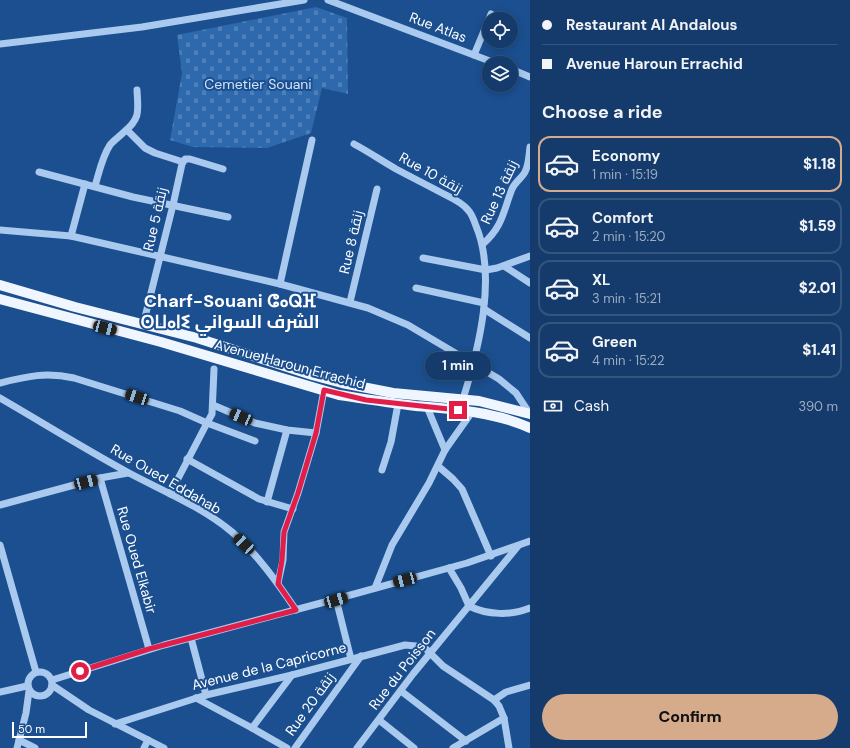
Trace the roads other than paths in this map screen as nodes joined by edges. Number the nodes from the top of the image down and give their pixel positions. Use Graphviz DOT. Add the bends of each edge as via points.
graph roads {
  1 [pos="304,0"];
  2 [pos="328,0"];
  3 [pos="482,36"];
  4 [pos="0,44"];
  5 [pos="474,55"];
  6 [pos="482,58"];
  7 [pos="518,72"];
  8 [pos="530,77"];
  9 [pos="137,90"];
  10 [pos="127,130"];
  11 [pos="312,140"];
  12 [pos="354,144"];
  13 [pos="530,147"];
  14 [pos="183,162"];
  15 [pos="223,169"];
  16 [pos="39,172"];
  17 [pos="85,184"];
  18 [pos="95,186"];
  19 [pos="377,189"];
  20 [pos="174,205"];
  21 [pos="228,217"];
  22 [pos="0,230"];
  23 [pos="72,236"];
  24 [pos="483,244"];
  25 [pos="530,256"];
  26 [pos="160,257"];
  27 [pos="423,258"];
  28 [pos="504,266"];
  29 [pos="486,270"];
  30 [pos="530,283"];
  31 [pos="280,284"];
  32 [pos="0,285"];
  33 [pos="416,288"];
  34 [pos="0,299"];
  35 [pos="350,302"];
  36 [pos="484,306"];
  37 [pos="143,325"];
  38 [pos="530,338"];
  39 [pos="474,363"];
  40 [pos="214,369"];
  41 [pos="0,383"];
  42 [pos="324,390"];
  43 [pos="0,398"];
  44 [pos="463,399"];
  45 [pos="398,404"];
  46 [pos="213,406"];
  47 [pos="427,407"];
  48 [pos="472,412"];
  49 [pos="530,414"];
  50 [pos="206,423"];
  51 [pos="530,428"];
  52 [pos="287,430"];
  53 [pos="316,433"];
  54 [pos="255,441"];
  55 [pos="445,450"];
  56 [pos="187,459"];
  57 [pos="438,466"];
  58 [pos="382,470"];
  59 [pos="128,473"];
  60 [pos="100,478"];
  61 [pos="170,494"];
  62 [pos="267,502"];
  63 [pos="0,505"];
  64 [pos="292,509"];
  65 [pos="530,541"];
  66 [pos="0,545"];
  67 [pos="518,546"];
  68 [pos="492,556"];
  69 [pos="448,568"];
  70 [pos="278,584"];
  71 [pos="375,588"];
  72 [pos="336,600"];
  73 [pos="469,606"];
  74 [pos="530,608"];
  75 [pos="296,610"];
  76 [pos="191,638"];
  77 [pos="149,649"];
  78 [pos="430,653"];
  79 [pos="361,656"];
  80 [pos="351,659"];
  81 [pos="36,672"];
  82 [pos="292,675"];
  83 [pos="52,683"];
  84 [pos="530,685"];
  85 [pos="28,689"];
  86 [pos="401,691"];
  87 [pos="0,692"];
  88 [pos="206,695"];
  89 [pos="196,698"];
  90 [pos="494,700"];
  91 [pos="504,718"];
  92 [pos="380,720"];
  93 [pos="115,724"];
  94 [pos="252,728"];
  95 [pos="20,740"];
  96 [pos="148,740"];
  97 [pos="466,741"];
  98 [pos="16,748"];
  99 [pos="35,748"];
  100 [pos="144,748"];
  101 [pos="164,748"];
  102 [pos="286,748"];
  103 [pos="295,748"];
  104 [pos="357,748"];
  105 [pos="414,748"];
  106 [pos="453,748"];
  107 [pos="510,748"];
  1 -- 4 [label="street" via="142,27"];
  2 -- 5 [label="street, Rue Atlas"];
  3 -- 5 [label="street"];
  5 -- 6 [label="street, Rue Atlas"];
  7 -- 8 [label="street"];
  9 -- 10 [label="street" via="137,117"];
  10 -- 14 [label="street" via="145,148"];
  10 -- 18 [label="street" via="106,152"];
  11 -- 31 [label="street"];
  12 -- 24 [label="street, Rue 10 زنقة" via="464,206 471,214"];
  13 -- 24 [label="street, Rue 13 زنقة" via="525,171 512,188 502,219 494,234"];
  14 -- 15 [label="street" via="190,159"];
  14 -- 20 [label="street, Rue 5 زنقة"];
  16 -- 17 [label="street"];
  17 -- 18 [label="street"];
  17 -- 23 [label="street"];
  18 -- 20 [label="street"];
  19 -- 35 [label="street, Rue 8 زنقة"];
  20 -- 21 [label="street"];
  20 -- 26 [label="street, Rue 5 زنقة"];
  22 -- 23 [label="street"];
  23 -- 26 [label="street"];
  24 -- 29 [label="street, Rue 10 زنقة"];
  25 -- 28 [label="street"];
  26 -- 31 [label="street"];
  26 -- 37 [label="street, Rue 5 زنقة"];
  27 -- 29 [label="street"];
  28 -- 29 [label="street"];
  28 -- 30 [label="street"];
  29 -- 36 [label="street, Rue 10 زنقة"];
  31 -- 35 [label="street"];
  32 -- 37 [label="main road, Avenue Haroun Errachid"];
  33 -- 36 [label="street"];
  34 -- 42 [label="main road, Avenue Haroun Errachid"];
  35 -- 39 [label="street" via="408,325"];
  36 -- 38 [label="street"];
  36 -- 39 [label="street, Rue 10 زنقة"];
  37 -- 44 [label="main road, Avenue Haroun Errachid" via="197,338 312,375 353,385 393,393"];
  39 -- 44 [label="street, Rue 10 زنقة"];
  39 -- 49 [label="street" via="509,386"];
  40 -- 46 [label="street"];
  41 -- 50 [label="street" via="56,374 180,411"];
  42 -- 45 [label="main road, Avenue Haroun Errachid" via="366,400"];
  42 -- 53 [label="street"];
  43 -- 59 [label="street, Rue Oued Eddahab"];
  44 -- 49 [label="main road, Avenue Haroun Errachid" via="479,400"];
  45 -- 47 [label="main road, Avenue Haroun Errachid"];
  45 -- 58 [label="street" via="391,442"];
  46 -- 50 [label="street" via="212,417"];
  46 -- 52 [label="street" via="254,423"];
  47 -- 48 [label="main road, Avenue Haroun Errachid"];
  47 -- 55 [label="street"];
  48 -- 51 [label="main road, Avenue Haroun Errachid"];
  48 -- 55 [label="street"];
  50 -- 54 [label="street"];
  50 -- 56 [label="street"];
  52 -- 53 [label="street"];
  52 -- 62 [label="street"];
  53 -- 64 [label="street"];
  55 -- 57 [label="street"];
  56 -- 61 [label="street"];
  56 -- 62 [label="street"];
  57 -- 68 [label="street" via="462,489"];
  57 -- 71 [label="street" via="392,545"];
  59 -- 60 [label="street"];
  59 -- 61 [label="street, Rue Oued Eddahab"];
  60 -- 63 [label="street"];
  60 -- 77 [label="street, Rue Oued Elkabir"];
  61 -- 70 [label="street, Rue Oued Eddahab" via="230,532 244,544"];
  62 -- 64 [label="street"];
  64 -- 70 [label="street" via="284,532"];
  65 -- 67 [label="street"];
  66 -- 81 [label="street"];
  67 -- 68 [label="street"];
  67 -- 73 [label="street, Rue du Poisson"];
  68 -- 69 [label="street"];
  69 -- 71 [label="street"];
  69 -- 73 [label="street"];
  70 -- 75 [label="street, Rue Oued Eddahab"];
  71 -- 72 [label="street"];
  72 -- 75 [label="street"];
  72 -- 80 [label="street"];
  73 -- 74 [label="street" via="498,613"];
  73 -- 78 [label="street, Rue du Poisson"];
  75 -- 76 [label="street"];
  76 -- 77 [label="street"];
  76 -- 88 [label="street"];
  77 -- 83 [label="street"];
  78 -- 79 [label="street, Avenue de la Capricorne" via="416,646 405,645"];
  78 -- 86 [label="street, Rue du Poisson"];
  78 -- 90 [label="street" via="443,666"];
  79 -- 80 [label="street, Avenue de la Capricorne"];
  79 -- 103 [label="street, Rue 20 زنقة"];
  80 -- 82 [label="street, Avenue de la Capricorne"];
  81 -- 83 [label="street" via="48,675"];
  81 -- 85 [label="street" via="28,680"];
  82 -- 88 [label="street, Avenue de la Capricorne"];
  82 -- 94 [label="street"];
  83 -- 85 [label="street" via="49,692 43,696 36,696"];
  83 -- 93 [label="street"];
  84 -- 90 [label="street" via="506,692"];
  85 -- 87 [label="street"];
  85 -- 95 [label="street"];
  86 -- 92 [label="street, Rue du Poisson"];
  86 -- 97 [label="street"];
  88 -- 89 [label="street, Avenue de la Capricorne"];
  89 -- 93 [label="street, Avenue de la Capricorne"];
  89 -- 94 [label="street"];
  90 -- 91 [label="street"];
  91 -- 97 [label="street"];
  91 -- 107 [label="street"];
  92 -- 104 [label="street, Rue du Poisson"];
  92 -- 105 [label="street"];
  93 -- 96 [label="street"];
  94 -- 102 [label="street"];
  95 -- 98 [label="street"];
  95 -- 99 [label="street"];
  96 -- 100 [label="street"];
  96 -- 101 [label="street"];
  97 -- 106 [label="street"];
}
